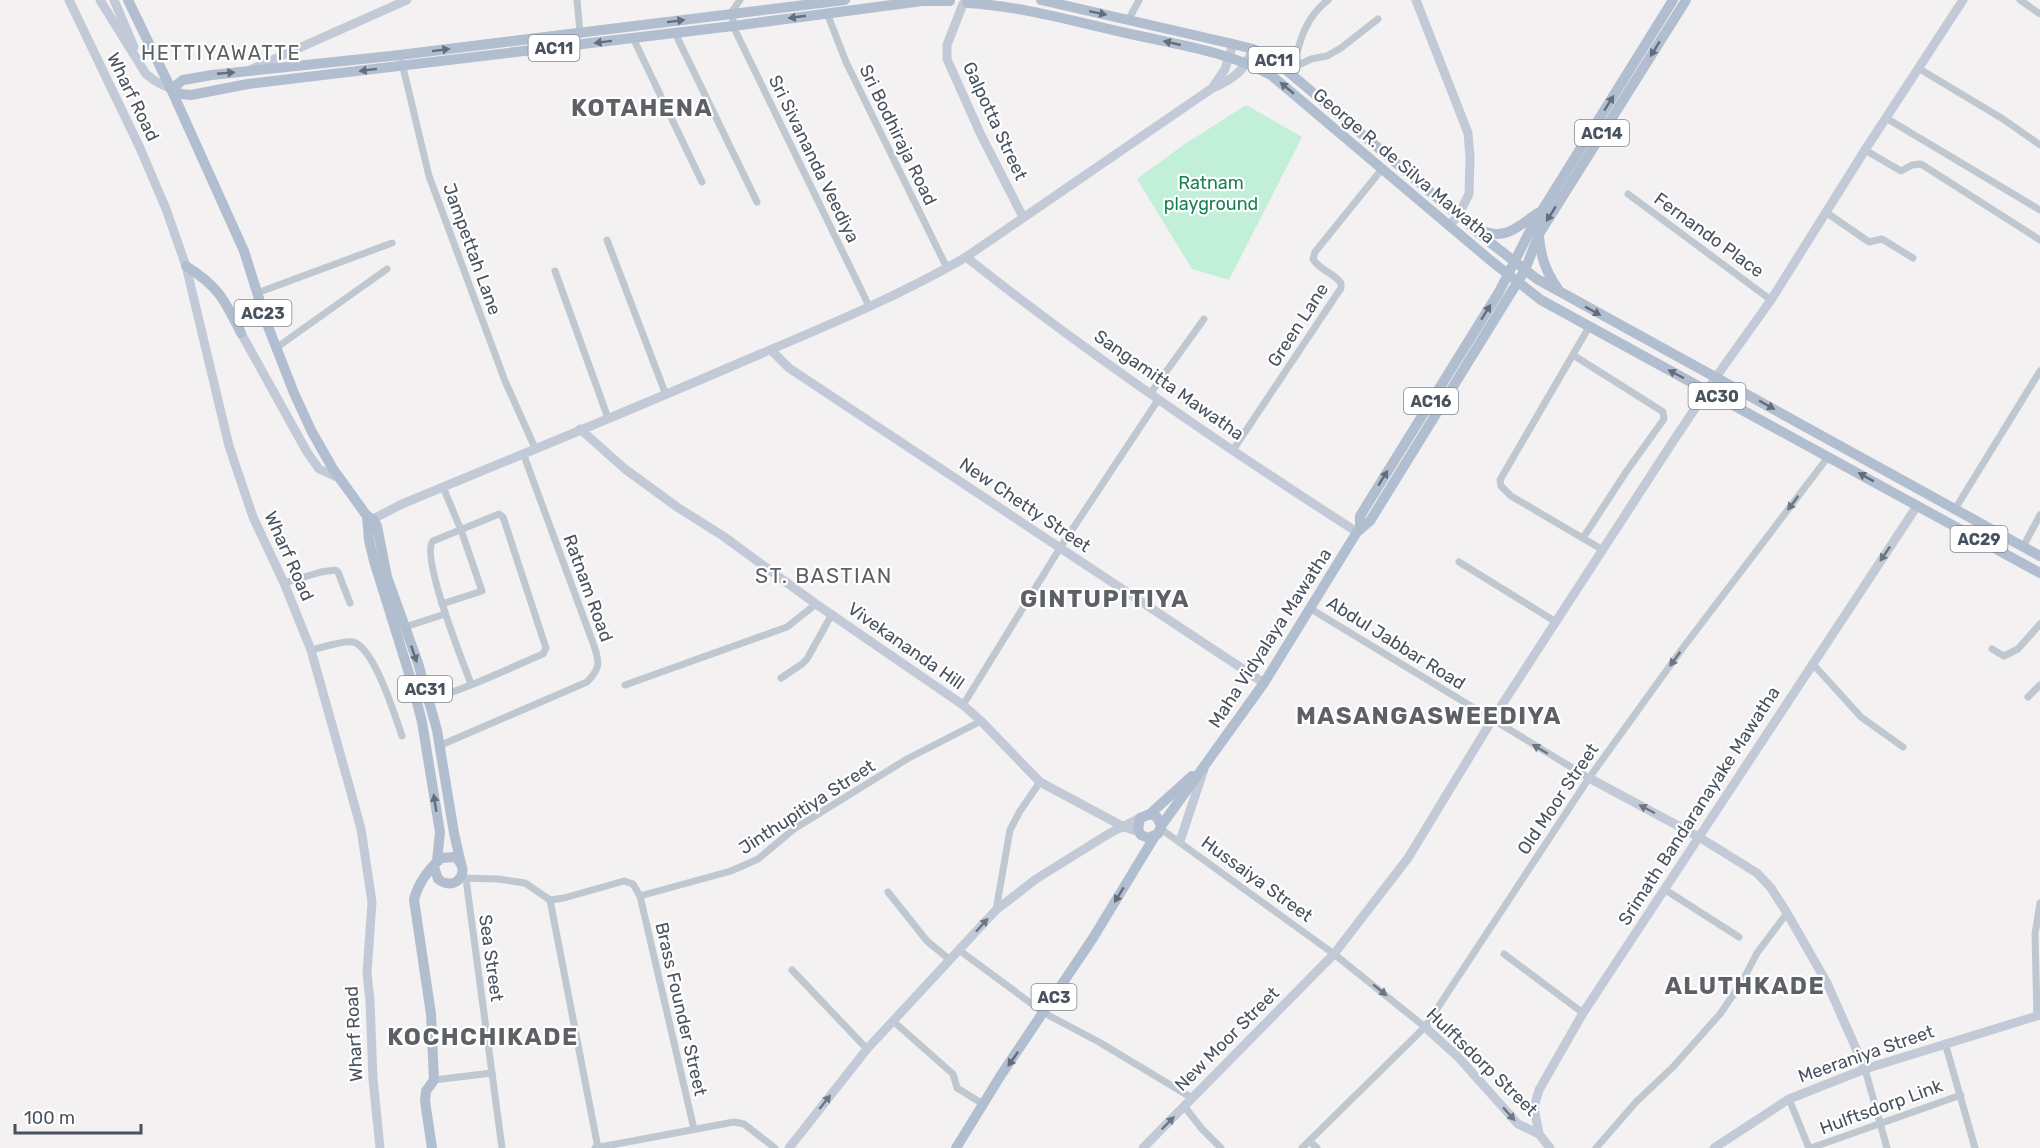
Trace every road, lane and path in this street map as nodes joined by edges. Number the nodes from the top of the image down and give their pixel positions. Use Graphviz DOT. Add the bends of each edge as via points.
graph roads {
  1 [pos="69,0"];
  2 [pos="100,0"];
  3 [pos="114,0"];
  4 [pos="128,0"];
  5 [pos="407,0"];
  6 [pos="578,0"];
  7 [pos="740,0"];
  8 [pos="845,0"];
  9 [pos="950,0"];
  10 [pos="1041,0"];
  11 [pos="1139,0"];
  12 [pos="1328,0"];
  13 [pos="1416,0"];
  14 [pos="1673,0"];
  15 [pos="1686,0"];
  16 [pos="1963,0"];
  17 [pos="2020,0"];
  18 [pos="815,2"];
  19 [pos="967,2"];
  20 [pos="827,13"];
  21 [pos="731,14"];
  22 [pos="2040,14"];
  23 [pos="1378,19"];
  24 [pos="1129,20"];
  25 [pos="733,26"];
  26 [pos="580,33"];
  27 [pos="675,33"];
  28 [pos="633,38"];
  29 [pos="1233,44"];
  30 [pos="1253,49"];
  31 [pos="400,55"];
  32 [pos="1229,57"];
  33 [pos="1247,64"];
  34 [pos="141,66"];
  35 [pos="402,66"];
  36 [pos="1290,68"];
  37 [pos="1918,68"];
  38 [pos="247,72"];
  39 [pos="171,89"];
  40 [pos="1211,89"];
  41 [pos="1886,118"];
  42 [pos="2040,145"];
  43 [pos="1864,150"];
  44 [pos="1382,170"];
  45 [pos="702,182"];
  46 [pos="1628,194"];
  47 [pos="757,202"];
  48 [pos="1542,210"];
  49 [pos="2040,210"];
  50 [pos="1827,213"];
  51 [pos="1459,214"];
  52 [pos="1023,217"];
  53 [pos="1449,226"];
  54 [pos="1474,228"];
  55 [pos="1539,234"];
  56 [pos="607,240"];
  57 [pos="2040,240"];
  58 [pos="392,243"];
  59 [pos="966,256"];
  60 [pos="1913,258"];
  61 [pos="1515,262"];
  62 [pos="186,266"];
  63 [pos="947,268"];
  64 [pos="387,269"];
  65 [pos="1525,270"];
  66 [pos="555,271"];
  67 [pos="1509,274"];
  68 [pos="1518,283"];
  69 [pos="257,293"];
  70 [pos="1562,294"];
  71 [pos="1772,300"];
  72 [pos="869,306"];
  73 [pos="1204,319"];
  74 [pos="1588,327"];
  75 [pos="241,333"];
  76 [pos="276,348"];
  77 [pos="771,350"];
  78 [pos="1573,355"];
  79 [pos="2040,371"];
  80 [pos="1716,377"];
  81 [pos="1707,390"];
  82 [pos="666,395"];
  83 [pos="1154,397"];
  84 [pos="608,417"];
  85 [pos="580,429"];
  86 [pos="535,448"];
  87 [pos="1233,450"];
  88 [pos="523,453"];
  89 [pos="1828,457"];
  90 [pos="340,479"];
  91 [pos="443,487"];
  92 [pos="1928,494"];
  93 [pos="397,506"];
  94 [pos="1917,506"];
  95 [pos="1955,509"];
  96 [pos="2040,515"];
  97 [pos="370,517"];
  98 [pos="461,530"];
  99 [pos="1358,531"];
  100 [pos="380,536"];
  101 [pos="1583,538"];
  102 [pos="2023,547"];
  103 [pos="1060,548"];
  104 [pos="1603,550"];
  105 [pos="2040,556"];
  106 [pos="1459,562"];
  107 [pos="2040,573"];
  108 [pos="284,583"];
  109 [pos="350,603"];
  110 [pos="442,604"];
  111 [pos="816,604"];
  112 [pos="1311,609"];
  113 [pos="445,614"];
  114 [pos="832,614"];
  115 [pos="1556,622"];
  116 [pos="2040,624"];
  117 [pos="405,627"];
  118 [pos="1992,649"];
  119 [pos="311,650"];
  120 [pos="1812,663"];
  121 [pos="781,678"];
  122 [pos="1264,683"];
  123 [pos="471,684"];
  124 [pos="625,685"];
  125 [pos="2040,685"];
  126 [pos="2028,697"];
  127 [pos="428,699"];
  128 [pos="963,705"];
  129 [pos="1492,720"];
  130 [pos="981,721"];
  131 [pos="402,736"];
  132 [pos="441,746"];
  133 [pos="1903,747"];
  134 [pos="1206,764"];
  135 [pos="1589,778"];
  136 [pos="1040,782"];
  137 [pos="1145,816"];
  138 [pos="1124,826"];
  139 [pos="1159,830"];
  140 [pos="1139,832"];
  141 [pos="1699,837"];
  142 [pos="1180,841"];
  143 [pos="461,864"];
  144 [pos="436,868"];
  145 [pos="463,878"];
  146 [pos="1664,890"];
  147 [pos="888,892"];
  148 [pos="640,896"];
  149 [pos="550,900"];
  150 [pos="2040,903"];
  151 [pos="996,910"];
  152 [pos="1787,913"];
  153 [pos="1739,937"];
  154 [pos="959,950"];
  155 [pos="1334,954"];
  156 [pos="1504,954"];
  157 [pos="950,960"];
  158 [pos="792,970"];
  159 [pos="1044,1013"];
  160 [pos="1583,1013"];
  161 [pos="2038,1016"];
  162 [pos="893,1021"];
  163 [pos="1425,1027"];
  164 [pos="1945,1043"];
  165 [pos="867,1049"];
  166 [pos="1865,1069"];
  167 [pos="492,1073"];
  168 [pos="434,1080"];
  169 [pos="1961,1095"];
  170 [pos="1192,1098"];
  171 [pos="1789,1099"];
  172 [pos="983,1104"];
  173 [pos="1184,1106"];
  174 [pos="1879,1123"];
  175 [pos="694,1130"];
  176 [pos="1539,1134"];
  177 [pos="1309,1141"];
  178 [pos="380,1148"];
  179 [pos="432,1148"];
  180 [pos="502,1148"];
  181 [pos="597,1148"];
  182 [pos="775,1148"];
  183 [pos="789,1148"];
  184 [pos="956,1148"];
  185 [pos="1143,1148"];
  186 [pos="1221,1148"];
  187 [pos="1302,1148"];
  188 [pos="1317,1148"];
  189 [pos="1550,1148"];
  190 [pos="1596,1148"];
  191 [pos="1714,1148"];
  192 [pos="1810,1148"];
  193 [pos="1887,1148"];
  194 [pos="1974,1148"];
  1 -- 62 [label="main road, Wharf Road" via="140,148"];
  2 -- 34 [label="main road"];
  3 -- 34 [label="main road"];
  4 -- 39 [label="main road"];
  5 -- 38 [label="main road"];
  6 -- 26 [label="street"];
  7 -- 21 [label="street"];
  8 -- 18 [label="main road, AC11"];
  9 -- 19 [label="main road, George R. de Silva Mawatha"];
  9 -- 20 [label="main road, AC11"];
  10 -- 24 [label="main road, George R. de Silva Mawatha / AC11, one-way"];
  11 -- 24 [label="street"];
  12 -- 36 [label="street" via="1311,16"];
  13 -- 51 [label="main road" via="1468,134 1469,194"];
  48 -- 14 [label="main road, AC14, one-way"];
  15 -- 55 [label="main road, AC14, one-way"];
  16 -- 37 [label="main road, New Moor Street"];
  17 -- 22 [label="street"];
  18 -- 21 [label="main road, AC11"];
  32 -- 19 [label="main road, George R. de Silva Mawatha / AC11, one-way" via="1023,10"];
  19 -- 52 [label="main road, Galpotta Street" via="947,45 947,59"];
  20 -- 25 [label="main road, AC11, one-way"];
  20 -- 63 [label="street, Sri Bodhiraja Road" via="846,62"];
  21 -- 25 [label="street, Sri Sivananda Veediya"];
  26 -- 21 [label="main road, AC11, one-way"];
  23 -- 36 [label="street" via="1334,52"];
  24 -- 29 [label="main road, George R. de Silva Mawatha / AC11"];
  25 -- 27 [label="main road, AC11"];
  25 -- 72 [label="street, Sri Sivananda Veediya"];
  31 -- 26 [label="main road, AC11, one-way"];
  27 -- 28 [label="main road, AC11"];
  27 -- 47 [label="street"];
  28 -- 35 [label="main road, AC11, one-way"];
  28 -- 45 [label="street"];
  29 -- 30 [label="main road, George R. de Silva Mawatha / AC11"];
  29 -- 32 [label="main road"];
  30 -- 33 [label="main road"];
  30 -- 36 [label="main road, George R. de Silva Mawatha / AC11"];
  31 -- 35 [label="street, Jampettah Lane"];
  31 -- 38 [label="main road, AC11"];
  32 -- 33 [label="main road, George R. de Silva Mawatha / AC11"];
  32 -- 40 [label="main road"];
  33 -- 40 [label="main road"];
  44 -- 33 [label="main road, George R. de Silva Mawatha / AC11, one-way" via="1271,75"];
  34 -- 39 [label="main road" via="155,81"];
  35 -- 39 [label="main road, AC11, one-way" via="191,95"];
  35 -- 86 [label="street, Jampettah Lane" via="429,176 505,381"];
  36 -- 51 [label="main road, George R. de Silva Mawatha / AC11"];
  37 -- 41 [label="main road, New Moor Street"];
  37 -- 42 [label="street"];
  39 -- 38 [label="main road, AC11, one-way" via="192,78"];
  39 -- 69 [label="main road, AC23" via="244,251"];
  40 -- 52 [label="main road"];
  41 -- 43 [label="main road, New Moor Street"];
  41 -- 49 [label="street"];
  43 -- 50 [label="main road, New Moor Street"];
  43 -- 57 [label="street" via="1901,171 1921,164"];
  44 -- 53 [label="main road, George R. de Silva Mawatha / AC11"];
  44 -- 87 [label="street, Green Lane" via="1315,252 1315,263 1338,278 1341,288"];
  46 -- 71 [label="street, Fernando Place"];
  48 -- 54 [label="main road" via="1506,234"];
  48 -- 61 [label="main road, AC14"];
  50 -- 60 [label="street" via="1869,242 1882,239"];
  50 -- 71 [label="main road, New Moor Street"];
  51 -- 53 [label="main road"];
  51 -- 54 [label="main road, George R. de Silva Mawatha / AC11"];
  52 -- 59 [label="main road"];
  53 -- 67 [label="main road, George R. de Silva Mawatha / AC11"];
  54 -- 61 [label="main road, George R. de Silva Mawatha / AC11"];
  55 -- 65 [label="main road, AC14"];
  55 -- 70 [label="main road" via="1543,262"];
  56 -- 82 [label="street"];
  58 -- 69 [label="street"];
  59 -- 63 [label="main road"];
  59 -- 83 [label="main road, Sangamitta Mawatha"];
  61 -- 65 [label="main road, George R. de Silva Mawatha"];
  61 -- 67 [label="main road, AC14"];
  62 -- 75 [label="main road" via="222,296"];
  62 -- 108 [label="main road, Wharf Road" via="229,447 253,517"];
  63 -- 72 [label="main road"];
  64 -- 76 [label="street"];
  65 -- 68 [label="main road, AC14"];
  65 -- 70 [label="main road, AC30"];
  66 -- 84 [label="street"];
  67 -- 68 [label="main road, George R. de Silva Mawatha"];
  99 -- 67 [label="main road, Maha Vidyalaya Mawatha / AC16, one-way" via="1360,516"];
  68 -- 74 [label="main road, AC30"];
  68 -- 99 [label="main road, Maha Vidyalaya Mawatha / AC16" via="1370,521"];
  69 -- 76 [label="main road, AC23"];
  70 -- 80 [label="main road, AC30, one-way"];
  71 -- 80 [label="main road, New Moor Street"];
  72 -- 77 [label="main road"];
  73 -- 83 [label="street"];
  74 -- 78 [label="street"];
  81 -- 74 [label="main road, AC30, one-way"];
  75 -- 90 [label="main road" via="305,449 319,469"];
  76 -- 90 [label="main road, AC23" via="312,432"];
  77 -- 82 [label="main road"];
  77 -- 103 [label="main road, New Chetty Street" via="789,368"];
  78 -- 101 [label="street" via="1500,486"];
  78 -- 101 [label="street" via="1663,412 1664,419"];
  79 -- 95 [label="street"];
  80 -- 81 [label="main road, New Moor Street"];
  80 -- 92 [label="main road, AC30, one-way"];
  81 -- 89 [label="main road, AC30"];
  81 -- 104 [label="main road, New Moor Street"];
  82 -- 84 [label="main road"];
  83 -- 87 [label="main road, Sangamitta Mawatha"];
  83 -- 103 [label="street"];
  84 -- 85 [label="main road"];
  85 -- 86 [label="main road"];
  85 -- 111 [label="main road, Vivekananda Hill" via="625,469"];
  86 -- 88 [label="main road"];
  87 -- 99 [label="main road, Sangamitta Mawatha"];
  88 -- 91 [label="main road"];
  88 -- 132 [label="street, Ratnam Road" via="593,642 598,668 587,682"];
  94 -- 89 [label="main road, AC30, one-way"];
  89 -- 135 [label="street, Old Moor Street, one-way"];
  90 -- 97 [label="main road, AC23"];
  91 -- 93 [label="main road"];
  91 -- 98 [label="street"];
  92 -- 95 [label="main road, AC29"];
  93 -- 97 [label="main road"];
  93 -- 100 [label="main road" via="383,520"];
  94 -- 107 [label="main road, AC29"];
  94 -- 120 [label="main road, Srimath Bandaranayake Mawatha, one-way"];
  95 -- 102 [label="main road, AC29"];
  96 -- 102 [label="street"];
  97 -- 100 [label="main road, AC31"];
  144 -- 97 [label="main road, AC31, one-way" via="440,832 418,703 367,531"];
  98 -- 110 [label="street" via="430,543"];
  98 -- 110 [label="street" via="482,591"];
  98 -- 123 [label="street" via="499,514 503,517 546,648 543,654"];
  99 -- 112 [label="main road, Maha Vidyalaya Mawatha / AC16"];
  100 -- 117 [label="main road, AC31" via="387,577"];
  101 -- 104 [label="street"];
  102 -- 105 [label="main road, AC29"];
  103 -- 122 [label="main road, New Chetty Street"];
  103 -- 128 [label="street"];
  104 -- 115 [label="main road, New Moor Street"];
  106 -- 115 [label="street"];
  108 -- 109 [label="street" via="335,570"];
  108 -- 119 [label="main road, Wharf Road"];
  110 -- 113 [label="street"];
  111 -- 114 [label="main road, Vivekananda Hill"];
  111 -- 124 [label="street" via="787,627"];
  112 -- 122 [label="main road, Maha Vidyalaya Mawatha / AC16"];
  112 -- 129 [label="street, Abdul Jabbar Road"];
  113 -- 117 [label="street"];
  113 -- 123 [label="street"];
  114 -- 121 [label="street" via="807,659"];
  114 -- 128 [label="main road, Vivekananda Hill"];
  115 -- 129 [label="main road, New Moor Street"];
  116 -- 118 [label="street" via="2018,649 2004,656"];
  117 -- 127 [label="main road, AC31, one-way"];
  119 -- 131 [label="street" via="351,641 360,645 375,666"];
  119 -- 178 [label="main road, Wharf Road" via="361,829 372,902 367,973"];
  120 -- 133 [label="street" via="1861,717"];
  120 -- 141 [label="main road, Srimath Bandaranayake Mawatha"];
  122 -- 134 [label="main road, Maha Vidyalaya Mawatha / AC16"];
  123 -- 127 [label="street"];
  125 -- 126 [label="street"];
  127 -- 132 [label="main road, AC31"];
  128 -- 130 [label="main road, Vivekananda Hill"];
  135 -- 129 [label="street, Abdul Jabbar Road, one-way"];
  129 -- 155 [label="main road, New Moor Street" via="1408,858"];
  130 -- 136 [label="main road, Vivekananda Hill"];
  130 -- 148 [label="street, Jinthupitiya Street" via="907,759 794,829 745,866"];
  132 -- 143 [label="main road, AC31"];
  134 -- 137 [label="main road, Maha Vidyalaya Mawatha / AC16"];
  134 -- 139 [label="main road, Maha Vidyalaya Mawatha / AC16"];
  134 -- 142 [label="main road"];
  141 -- 135 [label="main road, one-way"];
  135 -- 163 [label="street, Old Moor Street"];
  136 -- 138 [label="main road, Vivekananda Hill"];
  136 -- 151 [label="street" via="1010,830"];
  137 -- 138 [label="main road"];
  137 -- 139 [label="main road" via="1157,817"];
  137 -- 140 [label="main road" via="1137,825"];
  138 -- 140 [label="main road, Vivekananda Hill"];
  138 -- 151 [label="main road" via="1036,879"];
  139 -- 140 [label="main road" via="1144,837"];
  139 -- 142 [label="street, Hussaiya Street"];
  139 -- 159 [label="main road, AC3, one-way"];
  141 -- 146 [label="main road, Srimath Bandaranayake Mawatha"];
  141 -- 152 [label="main road" via="1757,873"];
  142 -- 155 [label="street, Hussaiya Street"];
  143 -- 144 [label="main road" via="450,856 441,858"];
  143 -- 145 [label="main road"];
  144 -- 145 [label="main road" via="443,883"];
  144 -- 168 [label="main road" via="416,908 431,1014"];
  145 -- 149 [label="street" via="525,883"];
  145 -- 167 [label="street, Sea Street"];
  146 -- 153 [label="street"];
  146 -- 160 [label="main road, Srimath Bandaranayake Mawatha"];
  147 -- 157 [label="street" via="927,941"];
  148 -- 149 [label="street" via="633,884 624,881"];
  148 -- 175 [label="street, Brass Founder Street"];
  149 -- 181 [label="street"];
  150 -- 161 [label="street" via="2035,934"];
  154 -- 151 [label="main road, one-way"];
  152 -- 166 [label="main road" via="1827,983"];
  152 -- 190 [label="street" via="1720,1014"];
  154 -- 157 [label="main road"];
  154 -- 159 [label="street"];
  155 -- 163 [label="street, Hulftsdorp Street, one-way"];
  155 -- 170 [label="main road, New Moor Street"];
  156 -- 160 [label="street"];
  157 -- 162 [label="main road"];
  158 -- 165 [label="street"];
  159 -- 170 [label="street"];
  159 -- 172 [label="main road, AC3, one-way"];
  160 -- 176 [label="main road, Srimath Bandaranayake Mawatha" via="1539,1090 1534,1107"];
  161 -- 164 [label="main road, Meeraniya Street"];
  162 -- 165 [label="main road"];
  162 -- 172 [label="street" via="953,1074 957,1088"];
  163 -- 176 [label="main road, Hulftsdorp Street, one-way" via="1459,1058 1518,1124"];
  163 -- 177 [label="street, Old Moor Street"];
  164 -- 166 [label="main road, Meeraniya Street"];
  164 -- 169 [label="street"];
  183 -- 165 [label="main road, one-way"];
  166 -- 171 [label="main road, Meeraniya Street"];
  166 -- 174 [label="street"];
  167 -- 168 [label="street"];
  167 -- 180 [label="street, Sea Street"];
  168 -- 179 [label="main road" via="426,1091 425,1101"];
  169 -- 174 [label="street, Hulftsdorp Link"];
  169 -- 194 [label="street"];
  170 -- 173 [label="main road, New Moor Street"];
  171 -- 191 [label="main road, Meeraniya Street"];
  171 -- 192 [label="street"];
  172 -- 184 [label="main road, AC3"];
  185 -- 173 [label="main road, New Moor Street, one-way"];
  173 -- 186 [label="street"];
  174 -- 192 [label="street, Hulftsdorp Link"];
  174 -- 193 [label="street"];
  175 -- 181 [label="street"];
  175 -- 182 [label="street" via="740,1123"];
  176 -- 189 [label="main road, Hulftsdorp Street"];
  177 -- 187 [label="street, Old Moor Street"];
  177 -- 188 [label="street"];
}
